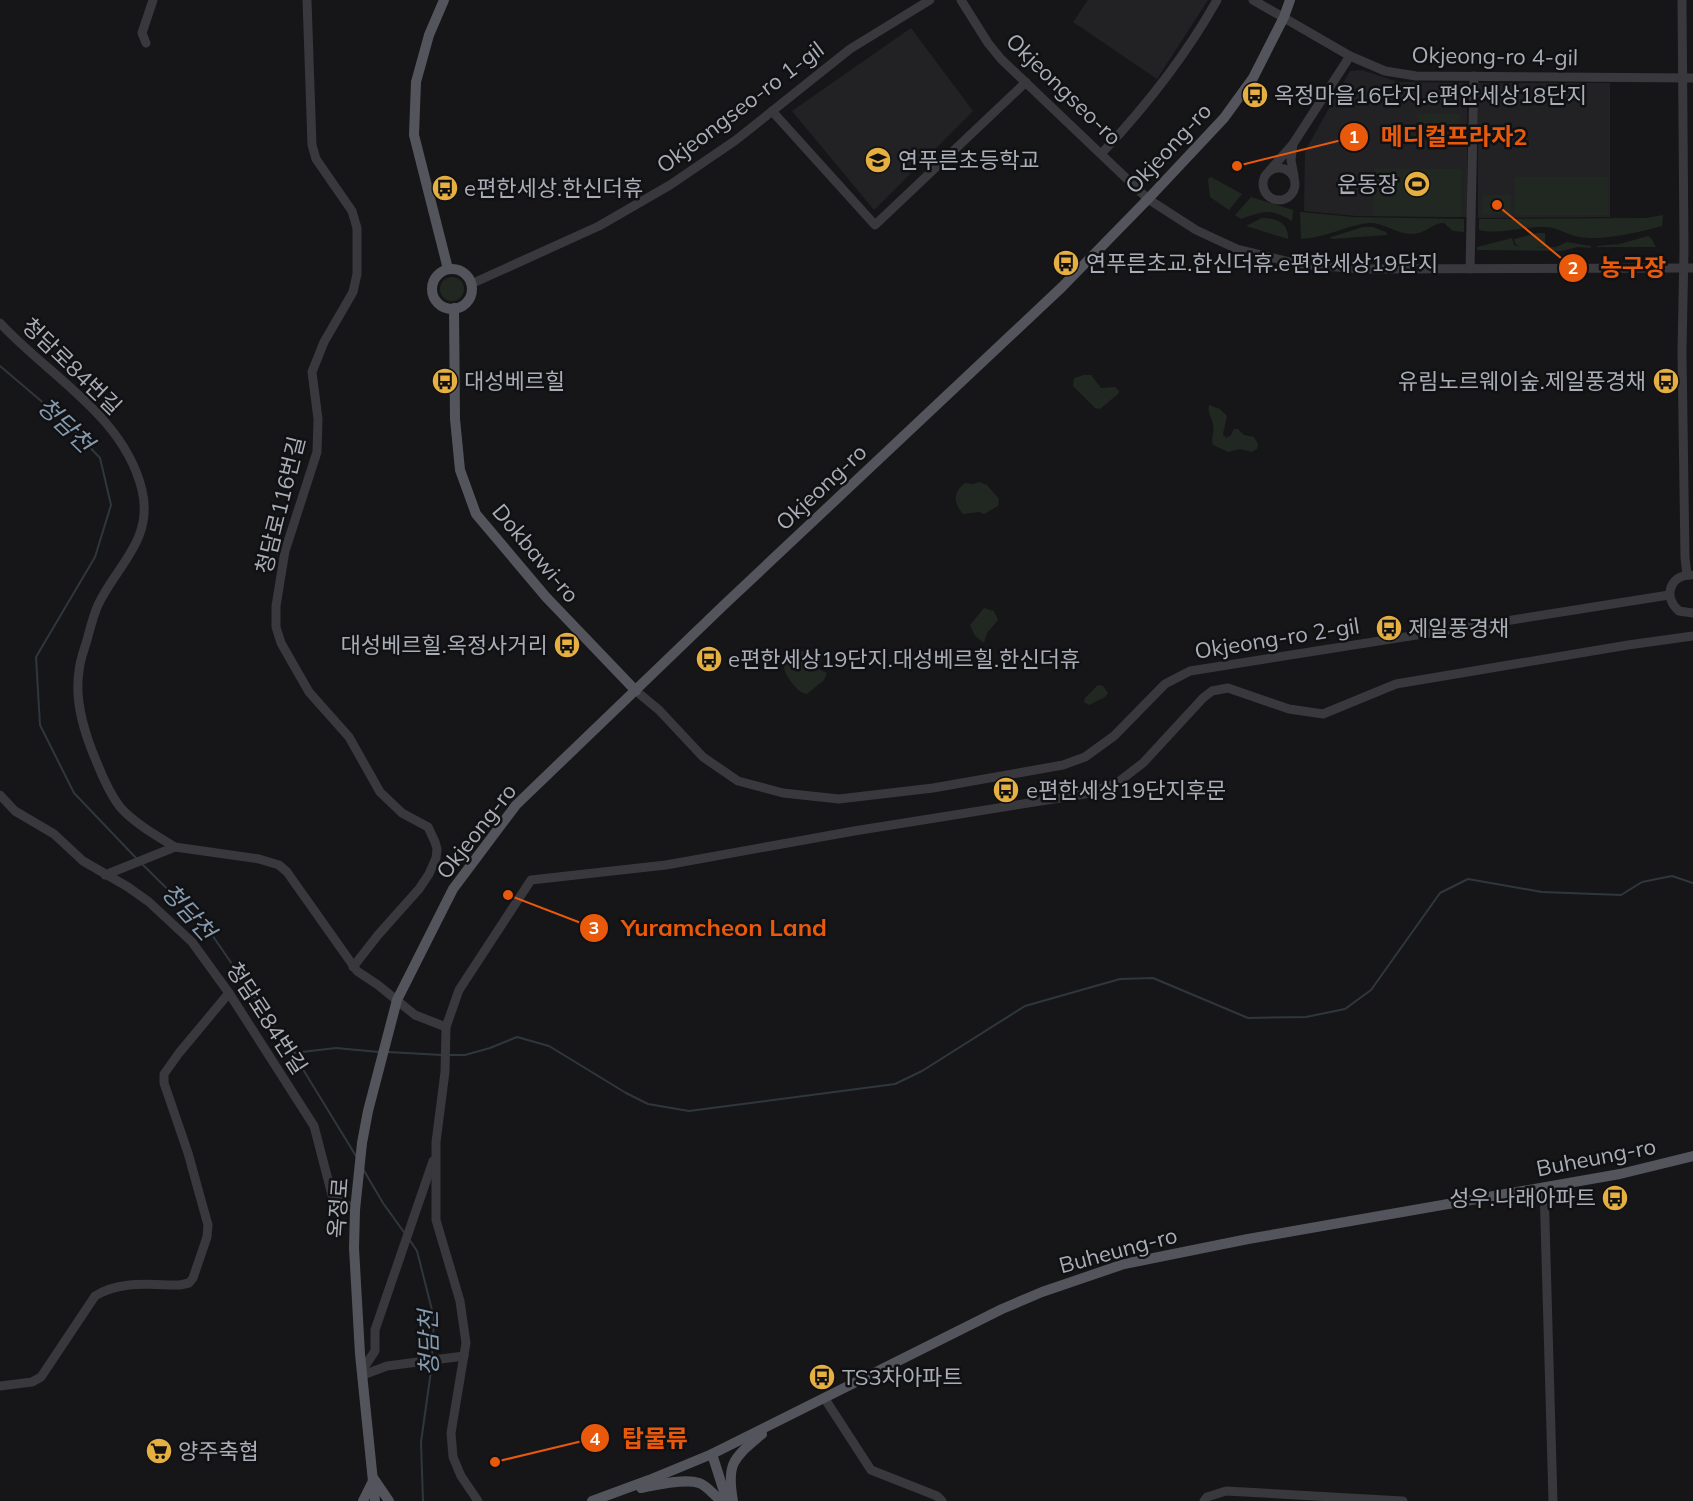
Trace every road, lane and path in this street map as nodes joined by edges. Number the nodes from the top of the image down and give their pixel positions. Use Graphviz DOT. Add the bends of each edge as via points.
graph roads {
  1 [pos="153,0"];
  2 [pos="307,0"];
  3 [pos="444,0"];
  4 [pos="930,0"];
  5 [pos="961,0"];
  6 [pos="1218,0"];
  7 [pos="1253,0"];
  8 [pos="1682,0"];
  9 [pos="1289,1"];
  10 [pos="1284,17"];
  11 [pos="146,43"];
  12 [pos="1350,56"];
  13 [pos="1474,76"];
  14 [pos="1683,78"];
  15 [pos="1693,78"];
  16 [pos="1026,82"];
  17 [pos="772,111"];
  18 [pos="1293,144"];
  19 [pos="1102,153"];
  20 [pos="1268,172"];
  21 [pos="1295,181"];
  22 [pos="1148,199"];
  23 [pos="1688,268"];
  24 [pos="448,269"];
  25 [pos="1470,270"];
  26 [pos="471,284"];
  27 [pos="454,308"];
  28 [pos="0,323"];
  29 [pos="1690,575"];
  30 [pos="1669,595"];
  31 [pos="1693,613"];
  32 [pos="1693,636"];
  33 [pos="636,691"];
  34 [pos="0,795"];
  35 [pos="171,848"];
  36 [pos="105,875"];
  37 [pos="353,967"];
  38 [pos="229,993"];
  39 [pos="395,1006"];
  40 [pos="446,1031"];
  41 [pos="379,1065"];
  42 [pos="436,1153"];
  43 [pos="1693,1156"];
  44 [pos="1544,1187"];
  45 [pos="356,1204"];
  46 [pos="459,1357"];
  47 [pos="363,1372"];
  48 [pos="0,1386"];
  49 [pos="825,1399"];
  50 [pos="774,1424"];
  51 [pos="712,1454"];
  52 [pos="374,1479"];
  53 [pos="623,1490"];
  54 [pos="363,1501"];
  55 [pos="375,1501"];
  56 [pos="389,1501"];
  57 [pos="478,1501"];
  58 [pos="592,1501"];
  59 [pos="722,1501"];
  60 [pos="727,1501"];
  61 [pos="733,1501"];
  62 [pos="942,1501"];
  63 [pos="1204,1501"];
  64 [pos="1403,1501"];
  65 [pos="1553,1501"];
  1 -- 11 [label="street" via="142,33"];
  2 -- 37 [label="street, 청담로116번길" via="312,146 316,159 352,211 357,228 357,274 353,292 314,367 317,452 285,551 276,627 281,644 309,692 349,737 385,798 428,828 435,842 436,858 418,889"];
  3 -- 24 [label="main road" via="416,82 414,135"];
  4 -- 17 [label="street, Okjeongseo-ro 1-gil" via="850,49"];
  5 -- 16 [label="street, Okjeongseo-ro" via="988,43"];
  6 -- 19 [label="street" via="1175,68"];
  7 -- 10 [label="street, Okjeong-ro 4-gil"];
  8 -- 14 [label="street"];
  9 -- 10 [label="main road, Okjeong-ro"];
  10 -- 12 [label="street, Okjeong-ro 4-gil"];
  10 -- 22 [label="main road, Okjeong-ro" via="1253,78 1224,118"];
  12 -- 13 [label="street, Okjeong-ro 4-gil" via="1404,75"];
  12 -- 18 [label="street"];
  13 -- 14 [label="street, Okjeong-ro 4-gil"];
  13 -- 25 [label="street"];
  14 -- 15 [label="street, Okjeong-ro 4-gil"];
  14 -- 23 [label="street"];
  16 -- 17 [label="street" via="875,225"];
  16 -- 19 [label="street, Okjeongseo-ro"];
  17 -- 26 [label="street, Okjeongseo-ro 1-gil" via="670,185 599,226"];
  18 -- 20 [label="street"];
  18 -- 21 [label="street"];
  19 -- 22 [label="street, Okjeongseo-ro"];
  20 -- 21 [label="street" via="1282,168 1292,173"];
  20 -- 21 [label="street" via="1263,187 1274,200 1290,197"];
  22 -- 25 [label="street, Okjeongseo-ro" via="1217,240 1298,264"];
  22 -- 33 [label="main road, Okjeong-ro" via="1062,287"];
  23 -- 25 [label="street, Okjeongseo-ro"];
  23 -- 29 [label="street" via="1682,456 1685,558"];
  24 -- 26 [label="main road" via="465,273"];
  24 -- 27 [label="main road" via="436,276 433,295 442,305"];
  26 -- 27 [label="main road" via="466,302"];
  27 -- 33 [label="main road, Dokbawi-ro" via="455,418 460,470 476,514 546,597"];
  28 -- 35 [label="street, 청담로84번길" via="94,410 123,447 139,480 144,501 142,524 130,555 102,597 93,619 79,671 80,707 90,748 113,796 127,814"];
  29 -- 30 [label="street" via="1676,579"];
  30 -- 31 [label="street" via="1679,611"];
  30 -- 33 [label="street, Okjeong-ro 2-gil" via="1190,670 1165,684 1114,736 1085,757 1063,765 933,788 839,799 783,793 738,781 703,757"];
  32 -- 40 [label="street" via="1396,684 1323,714 1289,709 1228,688 1203,698 1143,763 1117,783 1085,794 666,864 531,880 459,990"];
  33 -- 39 [label="main road, Okjeong-ro" via="516,805 453,889"];
  34 -- 36 [label="street, 청담로84번길" via="15,811 54,834"];
  35 -- 36 [label="street"];
  35 -- 37 [label="street, 청담로84번길" via="279,865"];
  36 -- 38 [label="street, 청담로84번길" via="128,887 165,916 192,942"];
  37 -- 39 [label="street, 청담로84번길" via="378,985"];
  38 -- 45 [label="street, 청담로84번길" via="314,1126 332,1195"];
  38 -- 48 [label="street" via="164,1074 208,1225 194,1278 180,1285 106,1288 95,1296 41,1377"];
  39 -- 40 [label="street, 청담로84번길"];
  39 -- 41 [label="main road, Okjeong-ro"];
  40 -- 42 [label="street"];
  41 -- 45 [label="main road, 옥정로" via="362,1143"];
  42 -- 46 [label="street" via="436,1220 460,1301 466,1343"];
  42 -- 47 [label="street" via="375,1330 375,1351"];
  43 -- 44 [label="main road, Buheung-ro"];
  44 -- 49 [label="main road, Buheung-ro" via="1124,1264 1002,1309"];
  44 -- 65 [label="street"];
  45 -- 47 [label="main road, 옥정로" via="354,1248"];
  46 -- 47 [label="street"];
  46 -- 57 [label="street" via="451,1433 453,1457"];
  47 -- 52 [label="main road"];
  49 -- 50 [label="main road, Buheung-ro"];
  49 -- 62 [label="street" via="871,1470"];
  50 -- 51 [label="main road, Buheung-ro"];
  50 -- 61 [label="main road" via="730,1468"];
  51 -- 53 [label="main road, Buheung-ro"];
  51 -- 60 [label="main road"];
  52 -- 54 [label="main road"];
  52 -- 55 [label="main road"];
  52 -- 56 [label="main road"];
  53 -- 58 [label="main road, Buheung-ro"];
  53 -- 59 [label="main road" via="698,1482"];
  63 -- 64 [label="street" via="1226,1491"];
}
